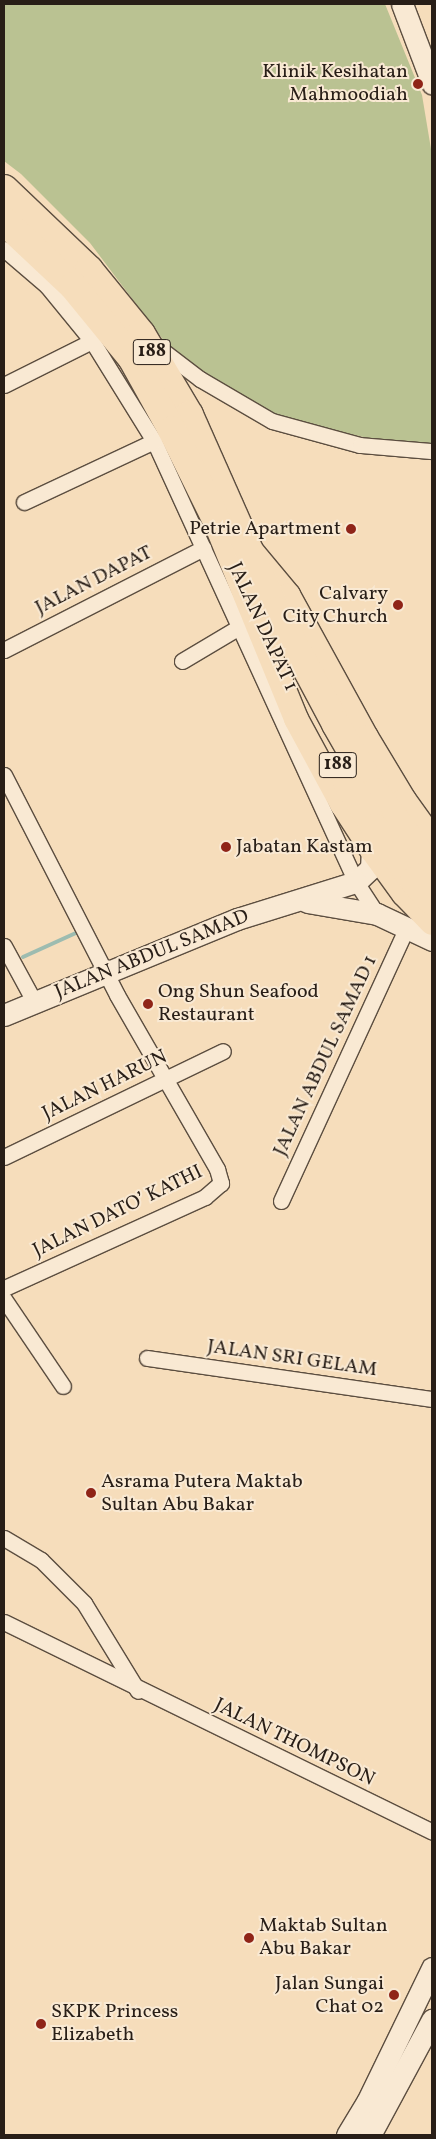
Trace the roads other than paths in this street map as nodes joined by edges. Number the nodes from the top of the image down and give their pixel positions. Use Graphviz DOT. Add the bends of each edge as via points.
graph roads {
  1 [pos="402,4"];
  2 [pos="432,83"];
  3 [pos="4,189"];
  4 [pos="4,221"];
  5 [pos="4,249"];
  6 [pos="141,334"];
  7 [pos="92,341"];
  8 [pos="4,385"];
  9 [pos="154,441"];
  10 [pos="432,451"];
  11 [pos="206,499"];
  12 [pos="24,502"];
  13 [pos="203,548"];
  14 [pos="250,550"];
  15 [pos="271,614"];
  16 [pos="240,627"];
  17 [pos="4,650"];
  18 [pos="182,661"];
  19 [pos="4,775"];
  20 [pos="432,839"];
  21 [pos="372,850"];
  22 [pos="432,870"];
  23 [pos="356,882"];
  24 [pos="302,901"];
  25 [pos="432,901"];
  26 [pos="377,914"];
  27 [pos="432,923"];
  28 [pos="407,927"];
  29 [pos="432,940"];
  30 [pos="4,946"];
  31 [pos="107,974"];
  32 [pos="33,1004"];
  33 [pos="4,1015"];
  34 [pos="223,1051"];
  35 [pos="167,1079"];
  36 [pos="4,1157"];
  37 [pos="281,1201"];
  38 [pos="4,1288"];
  39 [pos="4,1299"];
  40 [pos="147,1358"];
  41 [pos="63,1386"];
  42 [pos="432,1399"];
  43 [pos="4,1538"];
  44 [pos="4,1622"];
  45 [pos="138,1691"];
  46 [pos="432,1832"];
  47 [pos="432,1968"];
  48 [pos="432,2020"];
  49 [pos="347,2135"];
  50 [pos="370,2135"];
  1 -- 2 [label="street"];
  3 -- 6 [label="highway, 188" via="89,270"];
  4 -- 11 [label="highway, 188" via="72,286 132,358"];
  5 -- 7 [label="street, JALAN DAPAT 1" via="47,286"];
  6 -- 10 [label="street" via="200,379 272,421 360,445"];
  6 -- 14 [label="highway, 188" via="189,415"];
  7 -- 8 [label="street"];
  7 -- 9 [label="street, JALAN DAPAT 1"];
  9 -- 12 [label="street"];
  9 -- 13 [label="street, JALAN DAPAT 1"];
  11 -- 15 [label="highway, 188"];
  11 -- 21 [label="main road" via="296,719 342,804"];
  13 -- 16 [label="street, JALAN DAPAT 1"];
  13 -- 17 [label="street, JALAN DAPAT"];
  14 -- 15 [label="highway, 188"];
  14 -- 20 [label="main road" via="288,595 371,745"];
  15 -- 22 [label="highway, 188" via="375,792"];
  15 -- 25 [label="highway, 188" via="344,776 375,828"];
  16 -- 18 [label="street"];
  16 -- 23 [label="street, JALAN DAPAT 1"];
  19 -- 31 [label="street"];
  21 -- 23 [label="street" via="371,868"];
  21 -- 27 [label="main road" via="404,894"];
  23 -- 24 [label="street, JALAN ABDUL SAMAD"];
  23 -- 26 [label="street, JALAN DAPAT 1"];
  24 -- 26 [label="street, JALAN ABDUL SAMAD"];
  24 -- 31 [label="street, JALAN ABDUL SAMAD" via="237,919"];
  26 -- 28 [label="street, JALAN ABDUL SAMAD"];
  28 -- 29 [label="street, JALAN ABDUL SAMAD"];
  28 -- 37 [label="street, JALAN ABDUL SAMAD 1"];
  30 -- 32 [label="street"];
  31 -- 32 [label="street, JALAN ABDUL SAMAD"];
  31 -- 35 [label="street"];
  32 -- 33 [label="street, JALAN ABDUL SAMAD"];
  34 -- 35 [label="street, JALAN HARUN"];
  35 -- 36 [label="street, JALAN HARUN"];
  35 -- 38 [label="street, JALAN DATO’ KATHI" via="217,1169 221,1183 204,1196"];
  39 -- 41 [label="street"];
  40 -- 42 [label="street, JALAN SRI GELAM"];
  43 -- 45 [label="street" via="41,1560 84,1603"];
  44 -- 45 [label="street, JALAN THOMPSON"];
  45 -- 46 [label="street, JALAN THOMPSON"];
  47 -- 49 [label="street" via="367,2102"];
  48 -- 50 [label="street"];
}
